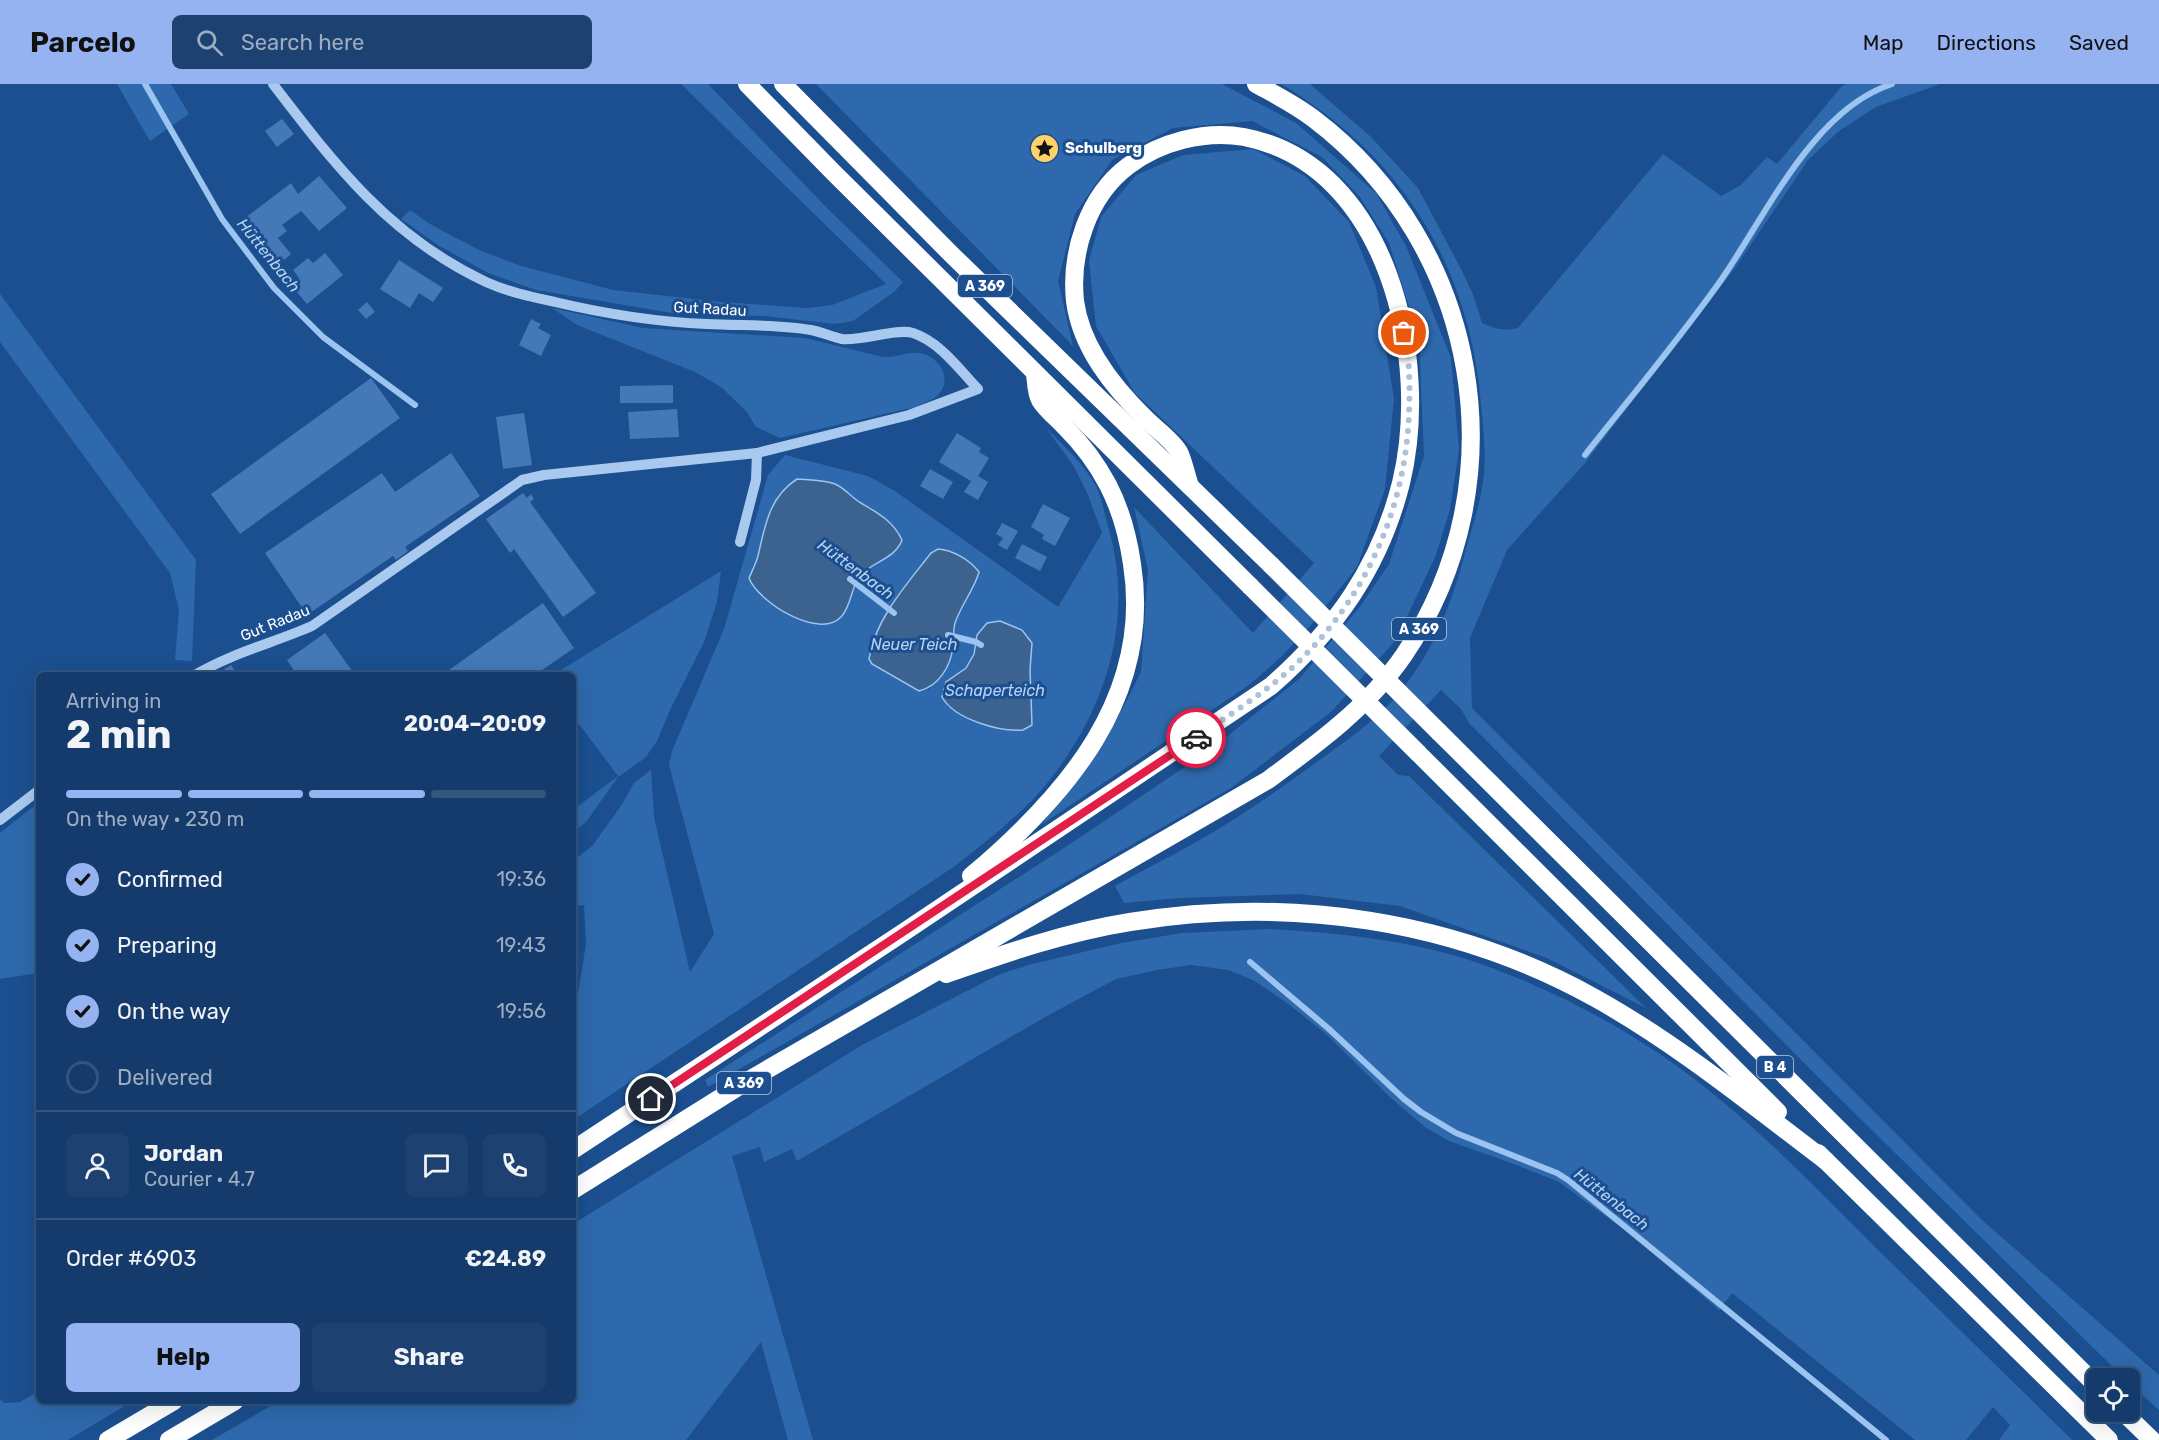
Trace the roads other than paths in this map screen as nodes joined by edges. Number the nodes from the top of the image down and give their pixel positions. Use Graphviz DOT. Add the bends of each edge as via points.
graph roads {
  1 [pos="273,84"];
  2 [pos="747,84"];
  3 [pos="783,84"];
  4 [pos="1256,84"];
  5 [pos="1035,373"];
  6 [pos="757,453"];
  7 [pos="1190,486"];
  8 [pos="740,542"];
  9 [pos="201,672"];
  10 [pos="36,792"];
  11 [pos="0,820"];
  12 [pos="1596,889"];
  13 [pos="1573,909"];
  14 [pos="904,932"];
  15 [pos="902,990"];
  16 [pos="576,1148"];
  17 [pos="1826,1161"];
  18 [pos="576,1188"];
  19 [pos="2086,1375"];
  20 [pos="169,1404"];
  21 [pos="230,1404"];
  22 [pos="2134,1422"];
  23 [pos="2098,1433"];
  24 [pos="2151,1438"];
  25 [pos="108,1440"];
  26 [pos="169,1440"];
  27 [pos="2109,1440"];
  1 -- 6 [label="street, Gut Radau" via="341,171 374,206 446,261 487,283 594,312 664,322 812,330 842,339 911,332 931,341 978,389 909,415"];
  2 -- 5 [label="highway, A 369"];
  3 -- 7 [label="highway, A 369"];
  4 -- 15 [label="highway, A 369" via="1314,118 1383,185 1415,232 1443,286 1463,356 1472,430 1466,504 1454,552 1403,656 1375,691 1318,743 1268,780"];
  5 -- 13 [label="highway, A 369, bridge"];
  5 -- 14 [label="highway, A 369" via="1040,400 1095,462 1121,514 1130,545 1136,603 1130,657 1112,709 1063,784 1010,843"];
  6 -- 8 [label="street" via="756,480"];
  6 -- 9 [label="street, Gut Radau" via="522,480 312,626"];
  7 -- 12 [label="highway, A 369, bridge"];
  7 -- 14 [label="highway" via="1179,452 1136,410 1097,360 1079,321 1076,262 1092,212 1122,171 1137,159 1181,140 1233,135 1282,149 1326,178 1359,217 1387,272 1407,345 1410,396 1402,480 1379,549 1339,616 1271,686"];
  10 -- 11 [label="street"];
  12 -- 19 [label="highway, B 4"];
  13 -- 17 [label="highway, B 4"];
  14 -- 16 [label="highway, A 369"];
  15 -- 17 [label="highway" via="1027,947 1128,922 1180,915 1275,911 1374,920 1497,953 1597,999 1680,1052"];
  15 -- 18 [label="highway, A 369"];
  17 -- 23 [label="highway, B 4"];
  20 -- 25 [label="highway"];
  21 -- 26 [label="highway"];
  22 -- 24 [label="highway"];
  23 -- 27 [label="highway, B 4"];
}
